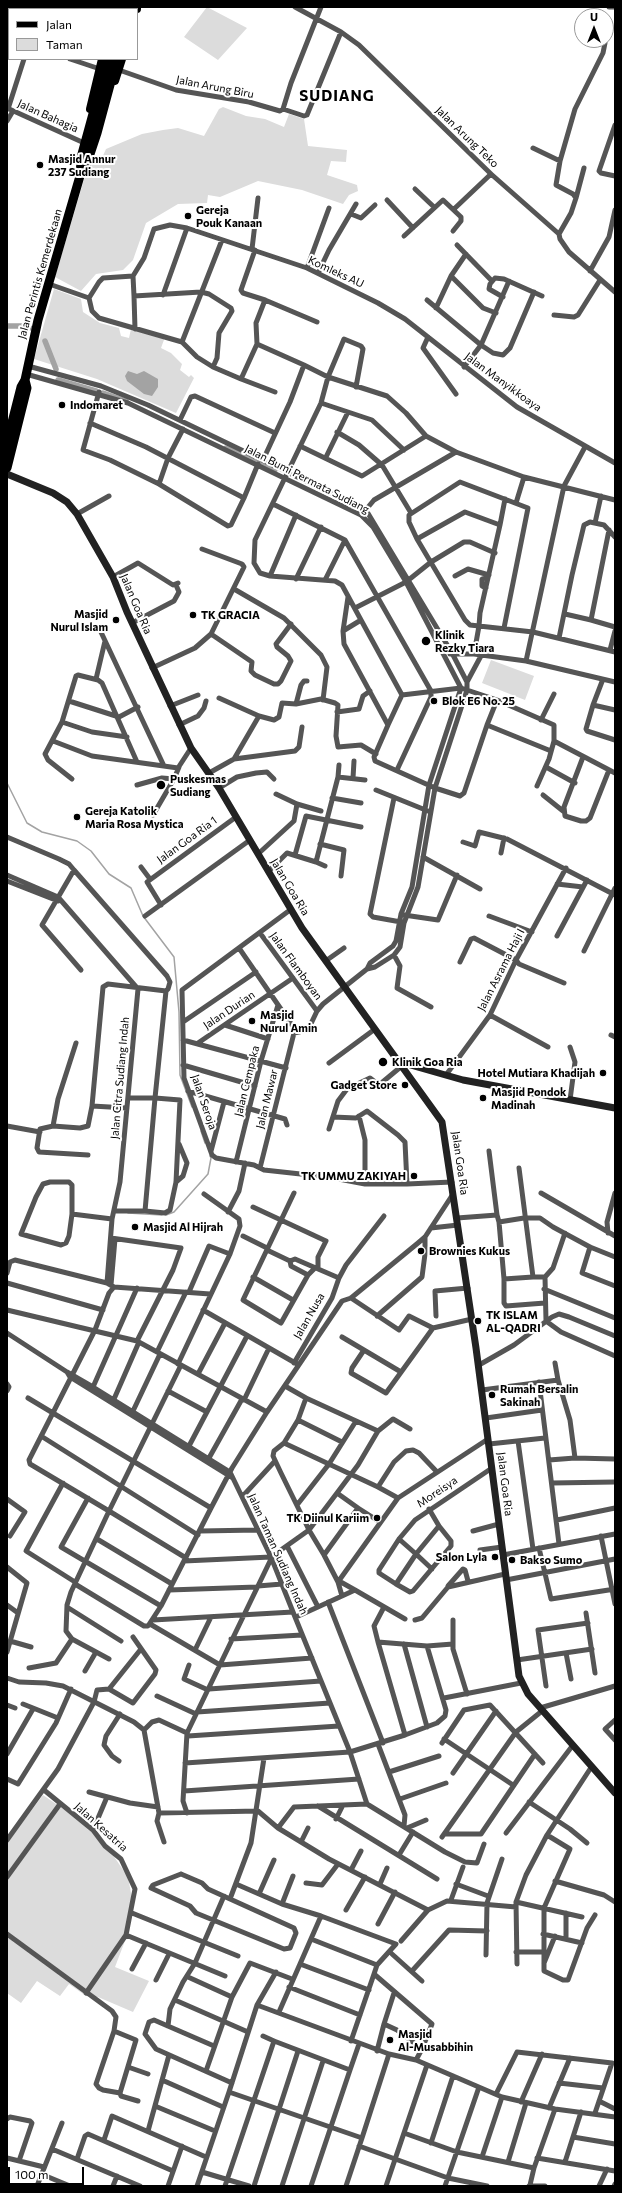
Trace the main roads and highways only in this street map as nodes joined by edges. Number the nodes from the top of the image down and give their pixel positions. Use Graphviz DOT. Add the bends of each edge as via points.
graph roads {
  1 [pos="102,60"];
  2 [pos="108,60"];
  3 [pos="117,60"];
  4 [pos="122,60"];
  5 [pos="86,155"];
  6 [pos="26,373"];
  7 [pos="7,442"];
  8 [pos="7,468"];
  9 [pos="7,474"];
  10 [pos="401,1064"];
  11 [pos="615,1108"];
  12 [pos="614,1791"];
  1 -- 5 [label="main road, Jalan Perintis Kemerdekaan" via="80,148"];
  2 -- 5 [label="highway, Jalan Perintis Kemerdekaan"];
  3 -- 5 [label="highway, Jalan Perintis Kemerdekaan"];
  4 -- 5 [label="main road, Jalan Perintis Kemerdekaan" via="95,150"];
  5 -- 6 [label="highway, Jalan Perintis Kemerdekaan" via="54,285"];
  6 -- 7 [label="highway, Jalan Perintis Kemerdekaan"];
  6 -- 8 [label="highway, Jalan Perintis Kemerdekaan" via="27,388"];
  9 -- 10 [label="main road, Jalan Goa Ria" via="53,493 67,502 77,514 113,577 152,668 191,748 219,788 290,910"];
  10 -- 11 [label="main road"];
  10 -- 12 [label="main road, Jalan Goa Ria" via="442,1122 479,1365 521,1683"];
}
